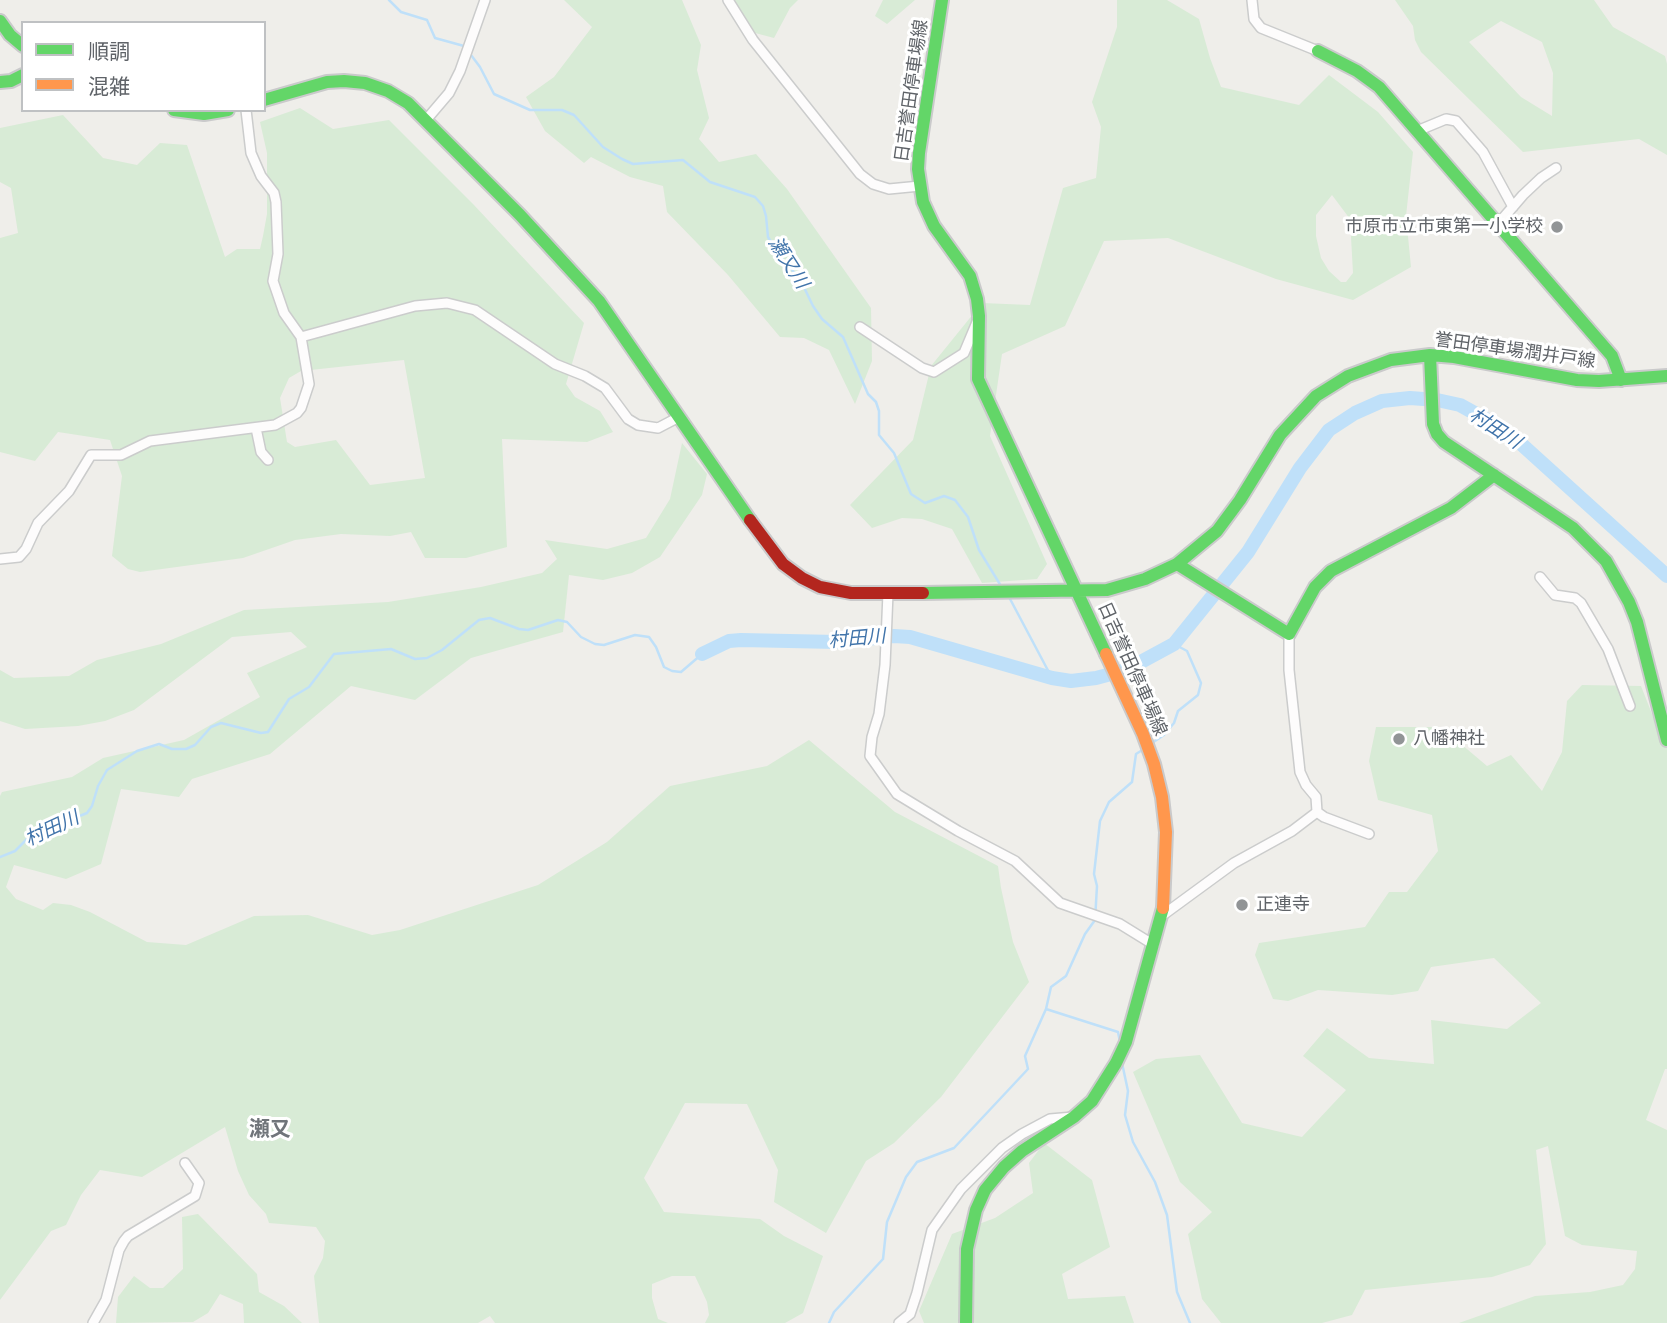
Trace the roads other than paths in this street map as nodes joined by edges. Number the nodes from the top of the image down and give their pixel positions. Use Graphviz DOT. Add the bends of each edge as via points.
graph roads {
  1 [pos="485,0"];
  2 [pos="728,0"];
  3 [pos="942,0"];
  4 [pos="1252,0"];
  5 [pos="0,21"];
  6 [pos="21,44"];
  7 [pos="1318,51"];
  8 [pos="21,76"];
  9 [pos="0,82"];
  10 [pos="266,99"];
  11 [pos="189,112"];
  12 [pos="216,112"];
  13 [pos="246,112"];
  14 [pos="426,120"];
  15 [pos="1418,131"];
  16 [pos="1556,168"];
  17 [pos="920,186"];
  18 [pos="1513,207"];
  19 [pos="1498,223"];
  20 [pos="979,316"];
  21 [pos="860,327"];
  22 [pos="301,337"];
  23 [pos="1430,355"];
  24 [pos="1667,376"];
  25 [pos="1620,380"];
  26 [pos="679,417"];
  27 [pos="256,428"];
  28 [pos="268,460"];
  29 [pos="1494,475"];
  30 [pos="0,559"];
  31 [pos="1177,564"];
  32 [pos="1540,576"];
  33 [pos="1075,589"];
  34 [pos="888,593"];
  35 [pos="1289,634"];
  36 [pos="1630,706"];
  37 [pos="1667,740"];
  38 [pos="1317,812"];
  39 [pos="1369,834"];
  40 [pos="1163,915"];
  41 [pos="1154,945"];
  42 [pos="1074,1117"];
  43 [pos="185,1163"];
  44 [pos="93,1323"];
  45 [pos="899,1323"];
  46 [pos="966,1323"];
  1 -- 14 [label="street" via="460,71 449,93"];
  2 -- 17 [label="street" via="753,40 860,174 889,190"];
  3 -- 17 [label="street, 日吉誉田停車場線" via="921,137"];
  4 -- 7 [label="street" via="1254,19 1261,28"];
  5 -- 6 [label="street"];
  7 -- 15 [label="street" via="1379,87"];
  8 -- 9 [label="street"];
  10 -- 14 [label="street, 誉田停車場潤井戸線" via="327,82 365,83 408,103"];
  11 -- 12 [label="street"];
  13 -- 22 [label="street" via="251,152 276,202 275,291"];
  14 -- 26 [label="street, 誉田停車場潤井戸線" via="599,301"];
  15 -- 18 [label="street" via="1446,119 1456,121 1483,152"];
  15 -- 19 [label="street"];
  16 -- 18 [label="street"];
  17 -- 20 [label="street, 日吉誉田停車場線" via="928,218 970,276"];
  18 -- 19 [label="street"];
  19 -- 25 [label="street" via="1612,356"];
  20 -- 21 [label="street" via="964,353 934,372"];
  20 -- 33 [label="street, 日吉誉田停車場線" via="978,379"];
  22 -- 26 [label="street" via="415,306 447,303 475,310 555,364 605,388 638,425 658,428"];
  22 -- 27 [label="street" via="309,384 304,402 282,422"];
  23 -- 25 [label="street, 誉田停車場潤井戸線" via="1558,377"];
  23 -- 29 [label="street" via="1437,434"];
  23 -- 31 [label="street, 誉田停車場潤井戸線" via="1378,364 1316,396 1280,435 1227,519"];
  24 -- 25 [label="street, 誉田停車場潤井戸線"];
  26 -- 34 [label="street, 誉田停車場潤井戸線" via="783,564 820,587"];
  27 -- 28 [label="street" via="261,452"];
  27 -- 30 [label="street" via="150,441 121,455 91,455 69,491 38,523 19,557"];
  29 -- 35 [label="street" via="1451,508 1331,571 1315,587"];
  29 -- 37 [label="street" via="1573,528 1606,561 1637,622"];
  31 -- 33 [label="street, 誉田停車場潤井戸線" via="1124,587"];
  31 -- 35 [label="street"];
  32 -- 36 [label="street" via="1555,595 1581,603 1608,649"];
  33 -- 34 [label="street, 誉田停車場潤井戸線"];
  33 -- 40 [label="street, 日吉誉田停車場線" via="1154,764 1166,832"];
  34 -- 41 [label="street" via="885,665 870,756 897,794 1015,861 1060,903 1120,924"];
  35 -- 38 [label="street" via="1300,772 1316,797"];
  38 -- 39 [label="street"];
  38 -- 40 [label="street" via="1234,863"];
  40 -- 41 [label="street, 日吉誉田停車場線"];
  41 -- 42 [label="street, 日吉誉田停車場線" via="1135,1016 1116,1063 1092,1101"];
  42 -- 45 [label="street" via="1050,1119 1012,1141 961,1189 932,1230 910,1314"];
  42 -- 46 [label="street, 日吉誉田停車場線" via="1022,1151 985,1190 967,1249"];
  43 -- 44 [label="street" via="199,1183 195,1196 128,1236"];
}
